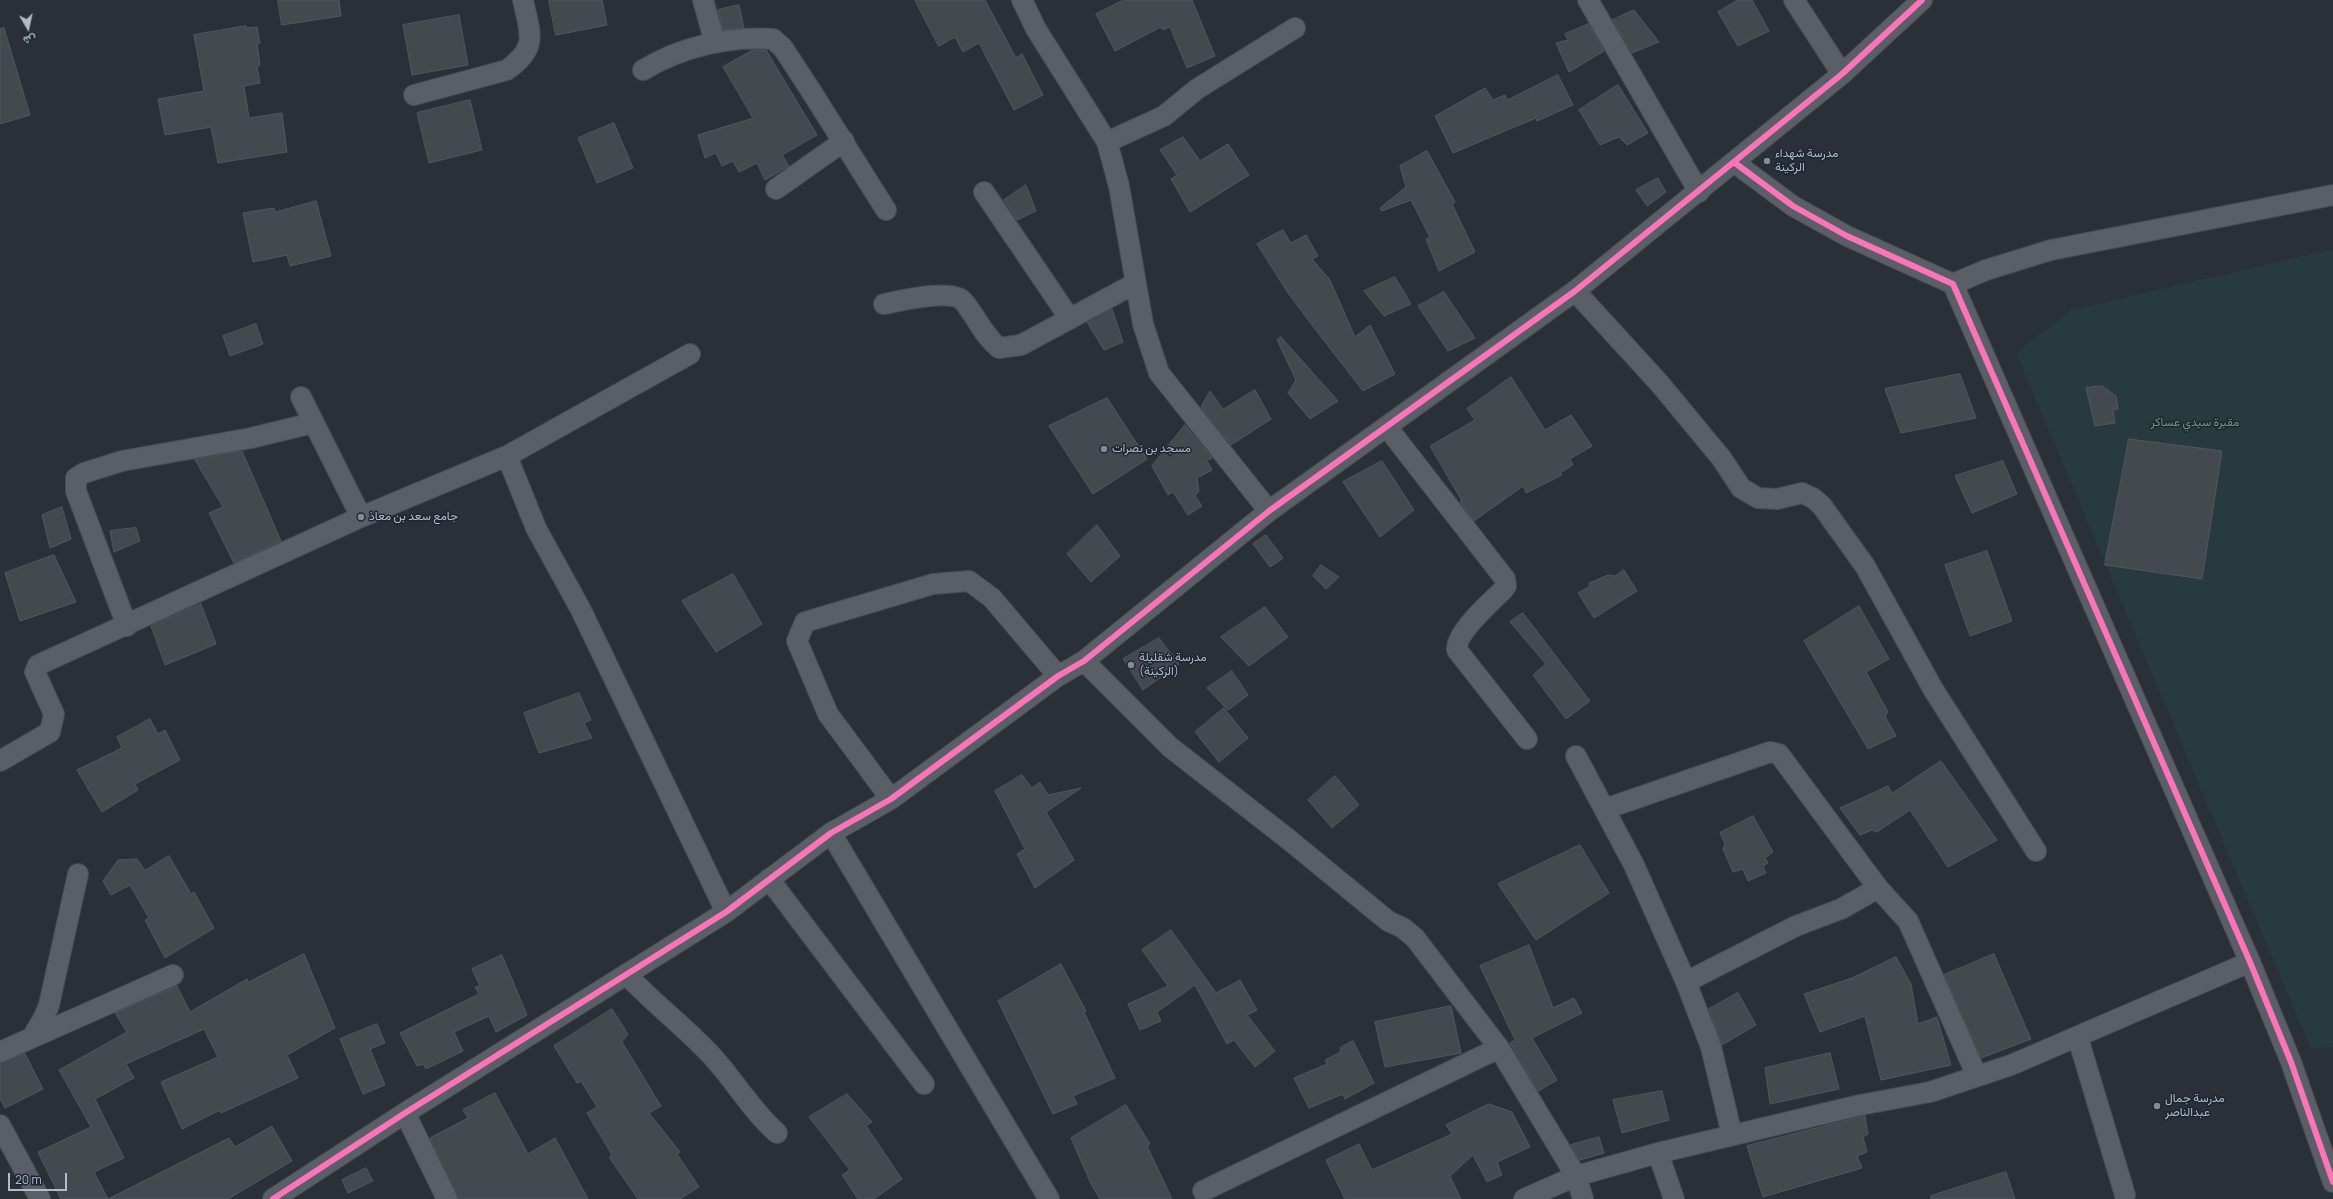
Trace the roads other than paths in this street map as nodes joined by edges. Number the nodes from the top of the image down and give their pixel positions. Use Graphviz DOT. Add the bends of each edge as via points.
graph roads {
  1 [pos="523,0"];
  2 [pos="703,0"];
  3 [pos="1022,0"];
  4 [pos="1588,0"];
  5 [pos="1794,0"];
  6 [pos="1922,0"];
  7 [pos="1295,28"];
  8 [pos="715,43"];
  9 [pos="642,70"];
  10 [pos="1842,74"];
  11 [pos="414,96"];
  12 [pos="844,140"];
  13 [pos="1107,142"];
  14 [pos="1735,163"];
  15 [pos="776,189"];
  16 [pos="984,192"];
  17 [pos="1700,192"];
  18 [pos="2333,195"];
  19 [pos="886,210"];
  20 [pos="1136,284"];
  21 [pos="1953,284"];
  22 [pos="1575,291"];
  23 [pos="884,304"];
  24 [pos="1070,319"];
  25 [pos="690,354"];
  26 [pos="301,397"];
  27 [pos="314,423"];
  28 [pos="1387,427"];
  29 [pos="507,456"];
  30 [pos="1269,511"];
  31 [pos="361,517"];
  32 [pos="127,626"];
  33 [pos="1084,661"];
  34 [pos="1058,676"];
  35 [pos="1527,739"];
  36 [pos="1576,756"];
  37 [pos="0,761"];
  38 [pos="891,799"];
  39 [pos="1605,809"];
  40 [pos="832,833"];
  41 [pos="2036,851"];
  42 [pos="78,874"];
  43 [pos="769,879"];
  44 [pos="1878,888"];
  45 [pos="726,912"];
  46 [pos="2250,962"];
  47 [pos="626,974"];
  48 [pos="173,975"];
  49 [pos="1686,982"];
  50 [pos="32,1036"];
  51 [pos="2078,1038"];
  52 [pos="1499,1048"];
  53 [pos="0,1052"];
  54 [pos="1977,1076"];
  55 [pos="924,1084"];
  56 [pos="405,1113"];
  57 [pos="0,1125"];
  58 [pos="777,1133"];
  59 [pos="1732,1135"];
  60 [pos="1658,1152"];
  61 [pos="1576,1176"];
  62 [pos="2333,1182"];
  63 [pos="1203,1191"];
  64 [pos="2125,1195"];
  65 [pos="40,1199"];
  66 [pos="274,1199"];
  67 [pos="448,1199"];
  68 [pos="1050,1199"];
  69 [pos="1524,1199"];
  70 [pos="1583,1199"];
  71 [pos="1674,1199"];
  1 -- 11 [label="street" via="531,35 526,54 520,60 507,70"];
  2 -- 8 [label="street"];
  3 -- 13 [label="street" via="1036,29"];
  4 -- 17 [label="street"];
  5 -- 10 [label="street"];
  6 -- 10 [label="street"];
  7 -- 13 [label="street" via="1197,89 1164,116"];
  8 -- 9 [label="street" via="694,46 662,58"];
  8 -- 12 [label="street" via="764,38 778,43"];
  10 -- 14 [label="street"];
  12 -- 15 [label="street"];
  12 -- 19 [label="street"];
  13 -- 20 [label="street" via="1119,186"];
  14 -- 17 [label="street"];
  14 -- 21 [label="street" via="1800,210 1847,236"];
  16 -- 24 [label="street"];
  17 -- 22 [label="street"];
  18 -- 21 [label="street" via="2051,250 1986,270"];
  20 -- 24 [label="street"];
  20 -- 30 [label="street" via="1143,324 1159,373"];
  21 -- 46 [label="street"];
  22 -- 28 [label="street"];
  22 -- 41 [label="street" via="1660,384 1722,459 1741,488 1758,498 1777,499 1802,493 1822,506 1865,566 1933,689"];
  23 -- 24 [label="street" via="952,295 962,299 987,338 999,348 1021,345"];
  25 -- 29 [label="street"];
  26 -- 27 [label="street"];
  27 -- 31 [label="street"];
  27 -- 32 [label="street" via="251,438 122,461 76,478 76,491"];
  28 -- 30 [label="street"];
  28 -- 35 [label="street" via="1504,579 1506,586 1463,632 1456,644 1457,650"];
  29 -- 31 [label="street"];
  29 -- 45 [label="street" via="536,528 591,631"];
  30 -- 33 [label="street"];
  31 -- 32 [label="street"];
  32 -- 37 [label="street" via="37,666 35,672 54,714 50,732"];
  33 -- 34 [label="street"];
  33 -- 52 [label="street" via="1170,748 1388,921 1403,928 1415,938"];
  34 -- 38 [label="street"];
  34 -- 38 [label="street" via="992,598 969,581 933,584 805,622 797,641 828,714"];
  36 -- 39 [label="street"];
  38 -- 40 [label="street"];
  39 -- 44 [label="street" via="1773,752 1779,754"];
  39 -- 49 [label="street" via="1634,864"];
  40 -- 43 [label="street"];
  40 -- 68 [label="street"];
  42 -- 50 [label="street" via="49,1005 42,1022"];
  43 -- 45 [label="street"];
  43 -- 55 [label="street"];
  44 -- 49 [label="street" via="1841,909 1796,926"];
  44 -- 54 [label="street" via="1908,921"];
  45 -- 47 [label="street"];
  46 -- 51 [label="street"];
  46 -- 62 [label="street" via="2291,1062"];
  47 -- 56 [label="street"];
  47 -- 58 [label="street" via="643,993 710,1054 725,1070 753,1110"];
  48 -- 50 [label="street"];
  49 -- 59 [label="street" via="1711,1047"];
  50 -- 53 [label="street"];
  51 -- 54 [label="street" via="2012,1065"];
  51 -- 64 [label="street"];
  52 -- 61 [label="street"];
  52 -- 63 [label="street"];
  54 -- 59 [label="street" via="1930,1092 1860,1105"];
  56 -- 66 [label="street"];
  56 -- 67 [label="street"];
  57 -- 65 [label="street"];
  59 -- 60 [label="street"];
  60 -- 61 [label="street"];
  60 -- 71 [label="street"];
  61 -- 69 [label="street"];
  61 -- 70 [label="street"];
}
